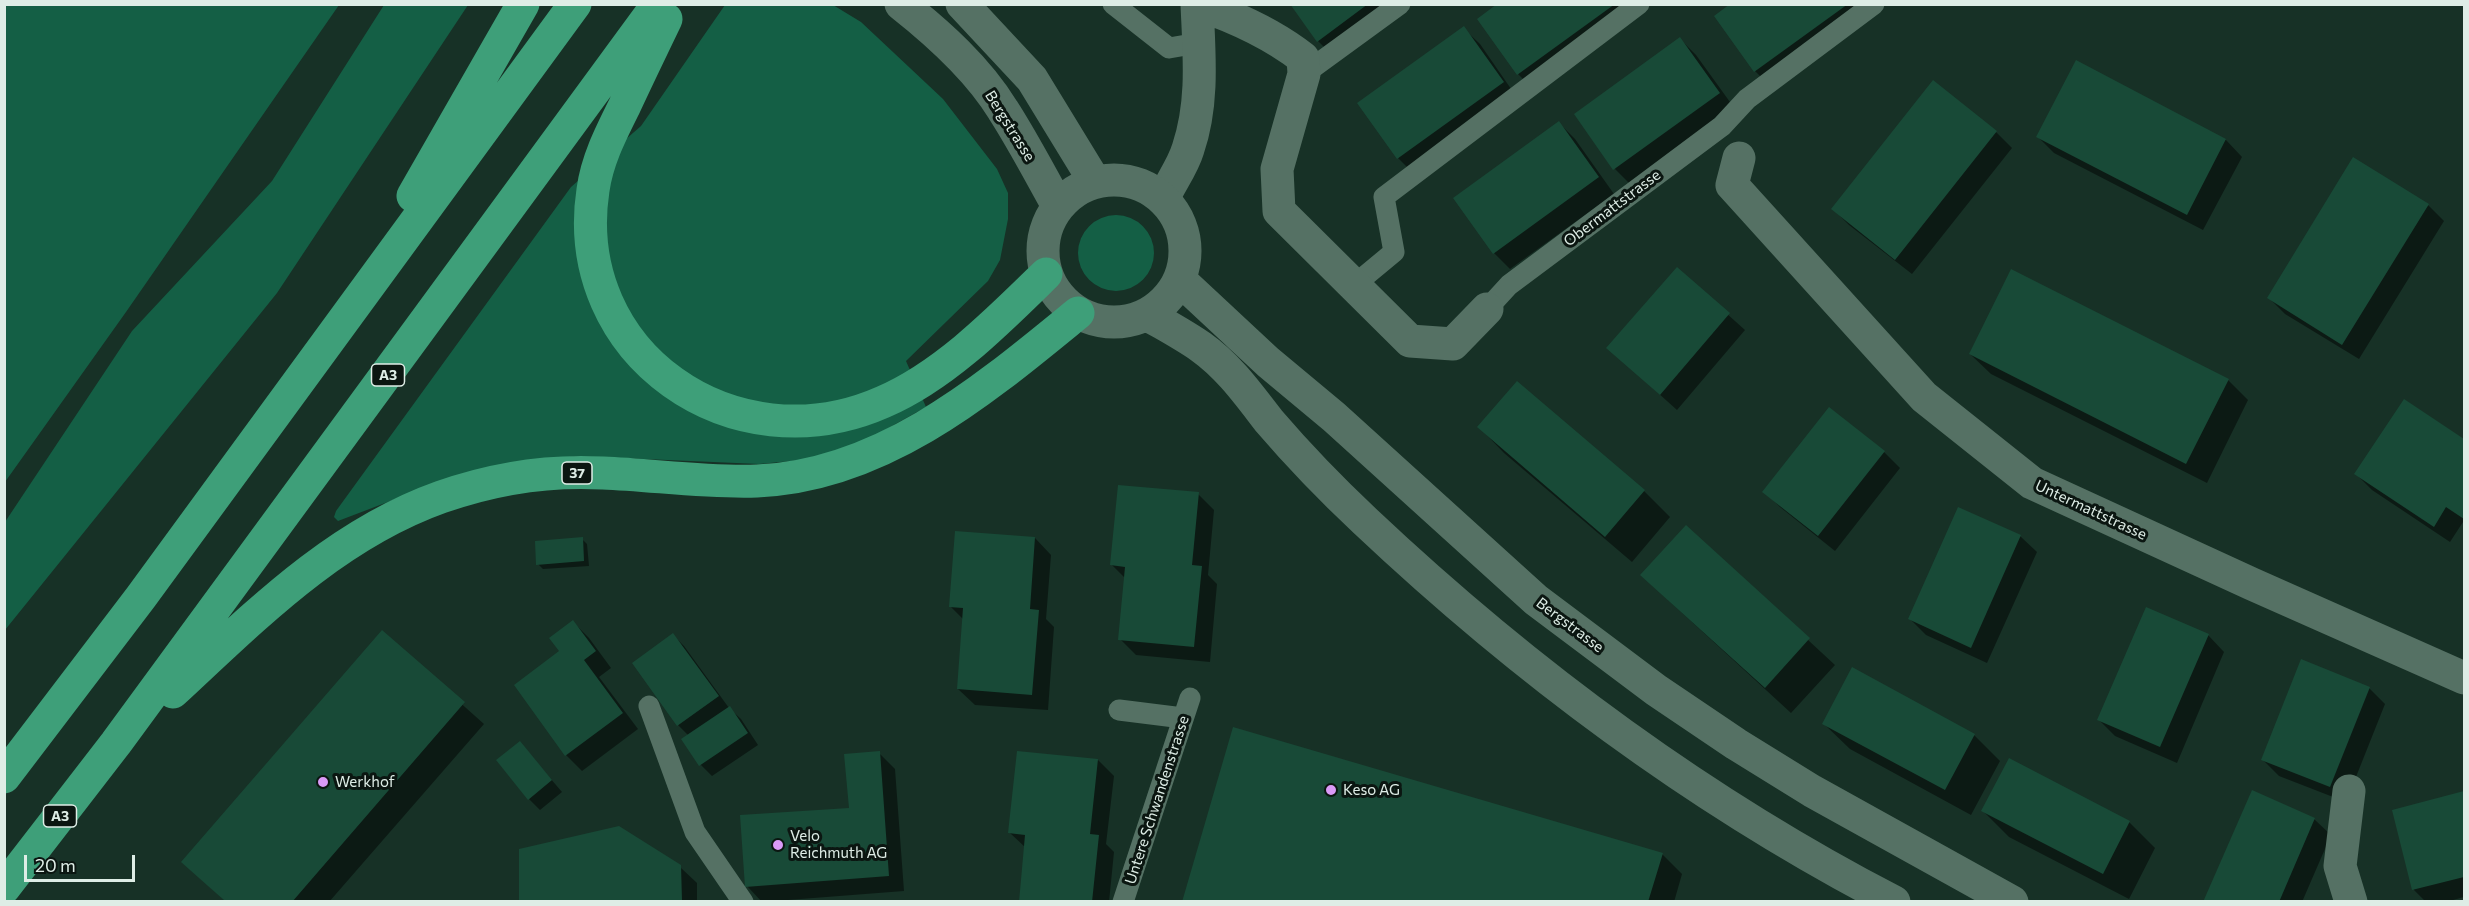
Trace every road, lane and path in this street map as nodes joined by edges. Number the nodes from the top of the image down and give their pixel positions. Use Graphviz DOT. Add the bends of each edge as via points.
graph roads {
  1 [pos="522,4"];
  2 [pos="575,4"];
  3 [pos="658,4"];
  4 [pos="673,4"];
  5 [pos="901,4"];
  6 [pos="962,4"];
  7 [pos="1113,4"];
  8 [pos="1400,4"];
  9 [pos="1639,4"];
  10 [pos="1874,4"];
  11 [pos="1198,43"];
  12 [pos="1304,74"];
  13 [pos="1739,159"];
  14 [pos="1095,182"];
  15 [pos="1163,199"];
  16 [pos="1058,206"];
  17 [pos="1046,274"];
  18 [pos="1180,280"];
  19 [pos="1353,286"];
  20 [pos="1487,309"];
  21 [pos="1078,313"];
  22 [pos="1148,315"];
  23 [pos="328,344"];
  24 [pos="2464,678"];
  25 [pos="649,706"];
  26 [pos="1119,710"];
  27 [pos="116,743"];
  28 [pos="4,777"];
  29 [pos="2349,791"];
  30 [pos="4,888"];
  31 [pos="743,902"];
  32 [pos="1124,902"];
  33 [pos="1894,902"];
  34 [pos="2012,902"];
  35 [pos="2351,902"];
  1 -- 23 [label="highway"];
  2 -- 23 [label="highway"];
  3 -- 27 [label="highway, A3"];
  4 -- 17 [label="highway" via="603,151 593,189 591,230 599,278 615,317 637,350 665,377 724,411 771,421 812,421 861,410 903,393 926,378 1001,318"];
  5 -- 16 [label="main road, Bergstrasse" via="970,67 996,100"];
  6 -- 14 [label="main road" via="1032,79"];
  7 -- 11 [label="lane" via="1168,48"];
  8 -- 12 [label="lane"];
  9 -- 19 [label="lane" via="1384,197 1394,252"];
  10 -- 20 [label="lane, Obermattstrasse" via="1747,99 1722,126 1509,285"];
  11 -- 12 [label="main road" via="1197,4 1232,16 1287,45 1303,58"];
  11 -- 15 [label="main road" via="1197,120 1188,151"];
  12 -- 19 [label="main road, Obermattstrasse" via="1277,169 1279,211"];
  13 -- 24 [label="main road, Untermattstrasse" via="1732,185 1923,397 2032,483"];
  14 -- 15 [label="main road" via="1119,179 1143,185"];
  14 -- 16 [label="main road" via="1075,191"];
  15 -- 18 [label="main road" via="1176,216 1184,237"];
  16 -- 17 [label="main road" via="1043,238"];
  17 -- 21 [label="main road" via="1053,290"];
  18 -- 22 [label="main road" via="1166,300"];
  18 -- 34 [label="main road, Bergstrasse" via="1536,600 1656,690 1812,791"];
  19 -- 20 [label="main road, Obermattstrasse" via="1410,341 1453,344"];
  21 -- 22 [label="main road" via="1101,322 1125,322"];
  21 -- 27 [label="highway, 37" via="984,387 926,426 887,448 837,468 755,481 600,472 544,474 466,489 417,506 362,534 308,571"];
  22 -- 33 [label="main road" via="1202,347 1227,370 1325,482 1486,628 1631,740 1705,791"];
  23 -- 28 [label="highway"];
  25 -- 31 [label="lane" via="695,832"];
  26 -- 32 [label="lane, Untere Schwandenstrasse" via="1186,708"];
  27 -- 30 [label="highway, A3"];
  29 -- 35 [label="main road" via="2340,866"];
}
